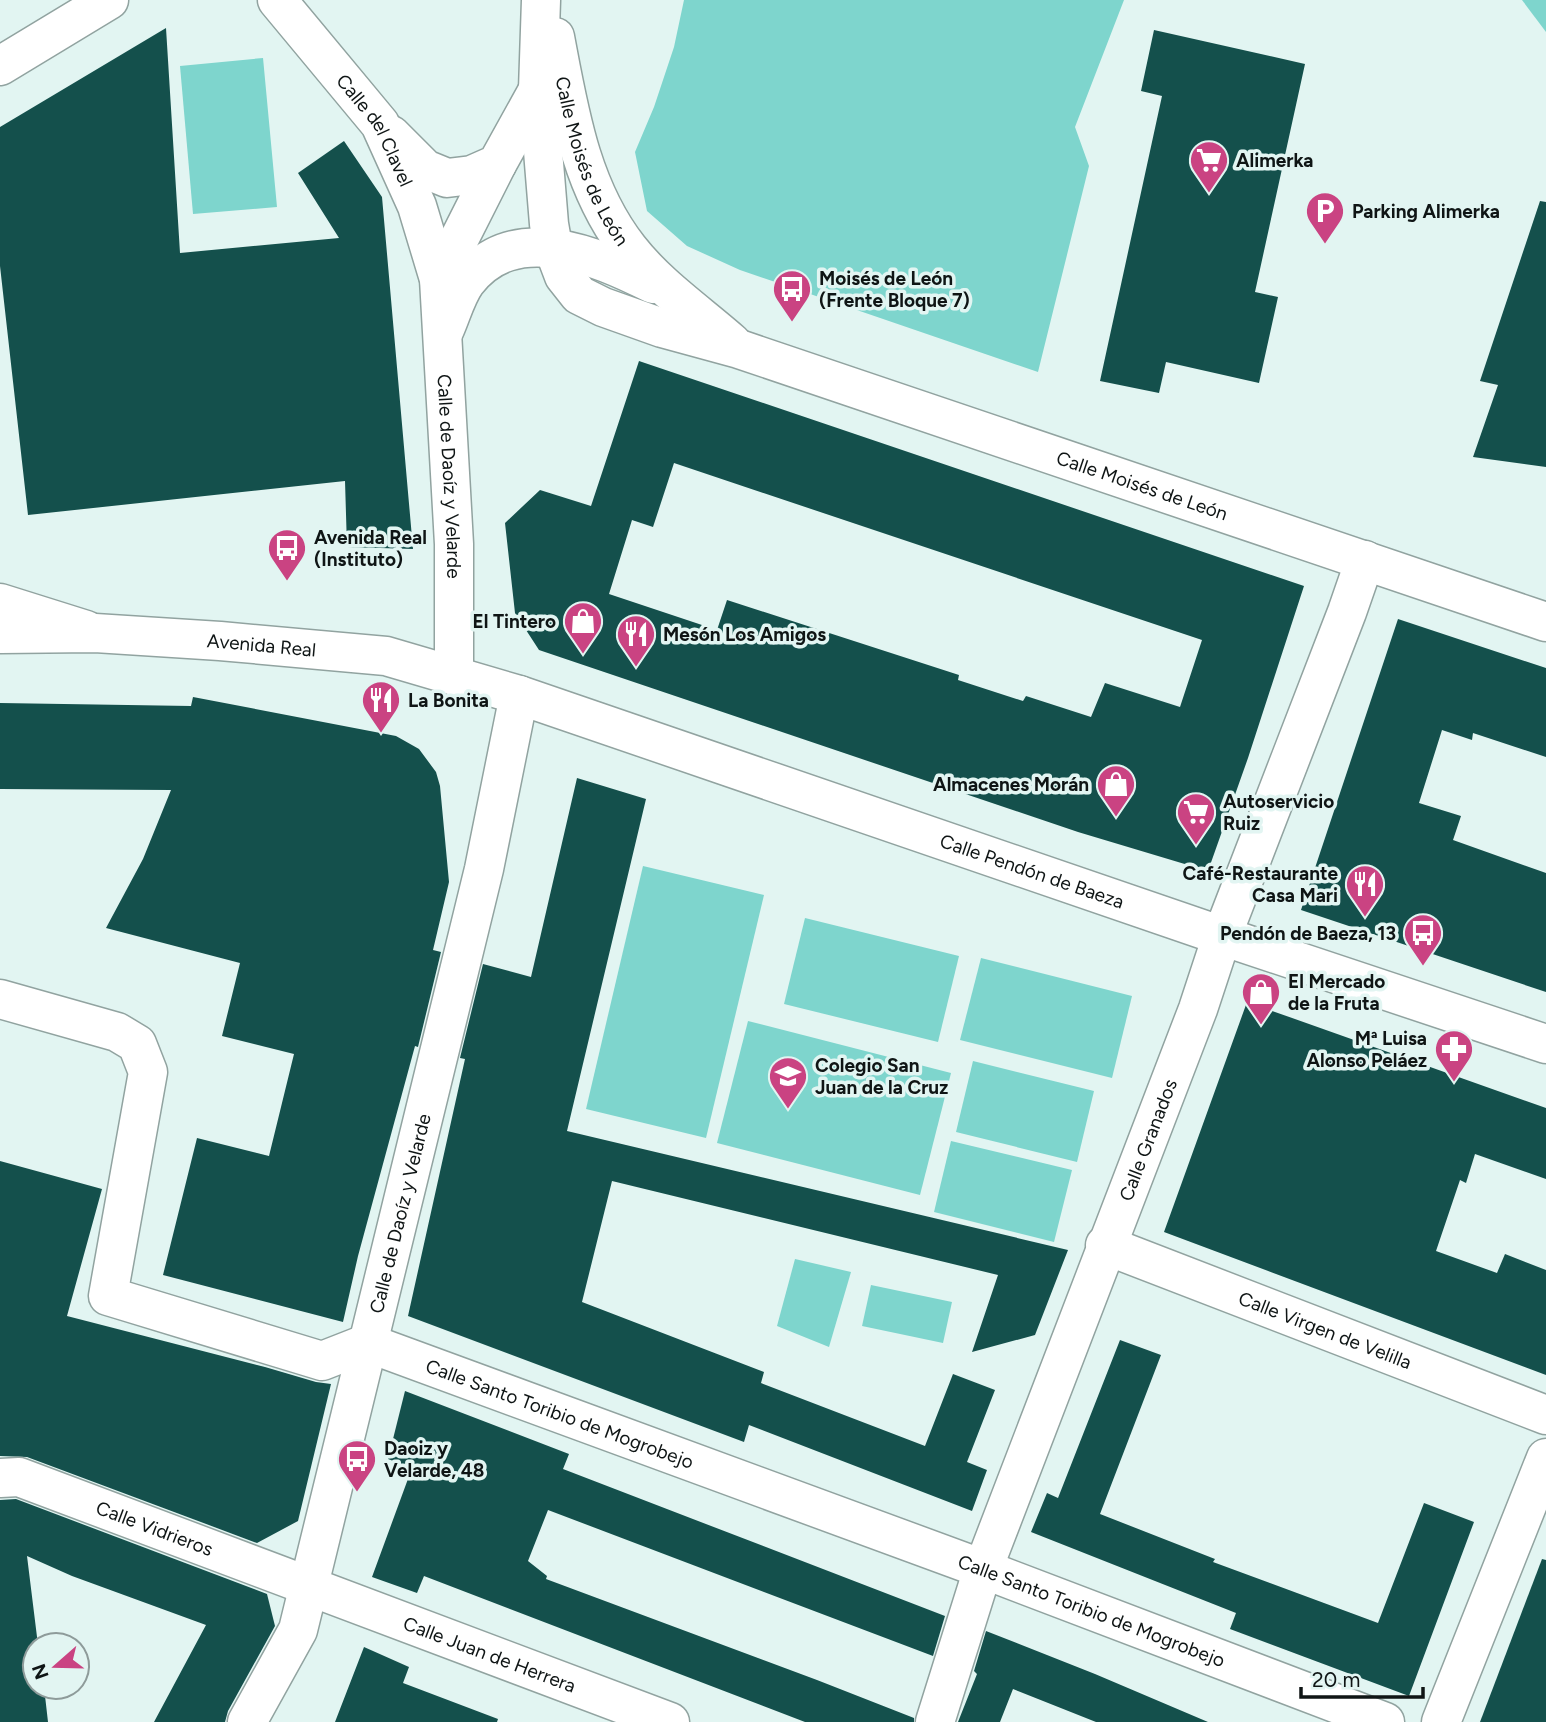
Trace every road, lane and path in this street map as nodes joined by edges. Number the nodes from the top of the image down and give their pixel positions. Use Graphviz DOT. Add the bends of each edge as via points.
graph roads {
  1 [pos="109,0"];
  2 [pos="277,0"];
  3 [pos="541,0"];
  4 [pos="548,0"];
  5 [pos="0,66"];
  6 [pos="538,90"];
  7 [pos="380,124"];
  8 [pos="497,164"];
  9 [pos="553,247"];
  10 [pos="439,279"];
  11 [pos="680,297"];
  12 [pos="441,337"];
  13 [pos="739,349"];
  14 [pos="1365,561"];
  15 [pos="0,603"];
  16 [pos="1546,622"];
  17 [pos="95,633"];
  18 [pos="0,634"];
  19 [pos="454,674"];
  20 [pos="519,695"];
  21 [pos="1222,936"];
  22 [pos="0,999"];
  23 [pos="1546,1044"];
  24 [pos="1105,1245"];
  25 [pos="368,1343"];
  26 [pos="1546,1415"];
  27 [pos="1546,1458"];
  28 [pos="0,1478"];
  29 [pos="983,1569"];
  30 [pos="309,1585"];
  31 [pos="247,1722"];
  32 [pos="670,1722"];
  33 [pos="935,1722"];
  34 [pos="1385,1722"];
  35 [pos="1441,1722"];
  1 -- 5 [label="street"];
  2 -- 7 [label="street, Calle del Clavel"];
  3 -- 6 [label="street, Calle Moisés de León"];
  4 -- 11 [label="street, Calle Moisés de León" via="572,124 586,170 628,248"];
  6 -- 8 [label="street, Calle Moisés de León"];
  6 -- 9 [label="street, Calle Moisés de León"];
  7 -- 8 [label="street" via="425,169 447,178 472,175"];
  7 -- 10 [label="street, Calle del Clavel" via="417,206"];
  8 -- 10 [label="street, Calle Moisés de León"];
  9 -- 11 [label="street, Calle Moisés de León" via="626,270"];
  9 -- 12 [label="street, Calle Moisés de León" via="509,251 484,264 465,283"];
  9 -- 13 [label="street, Calle Moisés de León" via="579,295 662,328"];
  10 -- 12 [label="street, Calle de Daoíz y Velarde"];
  11 -- 13 [label="street, Calle Moisés de León"];
  12 -- 19 [label="street, Calle de Daoíz y Velarde" via="454,544"];
  13 -- 14 [label="street, Calle Moisés de León"];
  14 -- 16 [label="street, Calle Moisés de León"];
  14 -- 21 [label="street, Calle Granados"];
  15 -- 17 [label="street"];
  17 -- 18 [label="street, Avenida Real"];
  17 -- 19 [label="street, Avenida Real" via="386,656"];
  19 -- 20 [label="street, Avenida Real"];
  20 -- 21 [label="street, Calle Pendón de Baeza"];
  20 -- 25 [label="street, Calle de Daoíz y Velarde" via="484,869"];
  21 -- 23 [label="street, Calle Pendón de Baeza"];
  21 -- 24 [label="street, Calle Granados"];
  22 -- 25 [label="street" via="117,1032 137,1044 148,1072 108,1296 322,1361"];
  24 -- 26 [label="street, Calle Virgen de Velilla"];
  24 -- 29 [label="street, Calle Granados"];
  25 -- 29 [label="street, Calle Santo Toribio de Mogrobejo"];
  25 -- 30 [label="street, Calle de Daoíz y Velarde"];
  27 -- 35 [label="street"];
  28 -- 30 [label="street, Calle Vidrieros" via="19,1478"];
  29 -- 33 [label="street, Calle Granados"];
  29 -- 34 [label="street, Calle Santo Toribio de Mogrobejo"];
  30 -- 31 [label="street, Calle de Daoíz y Velarde" via="298,1630"];
  30 -- 32 [label="street, Calle Juan de Herrera"];
}
